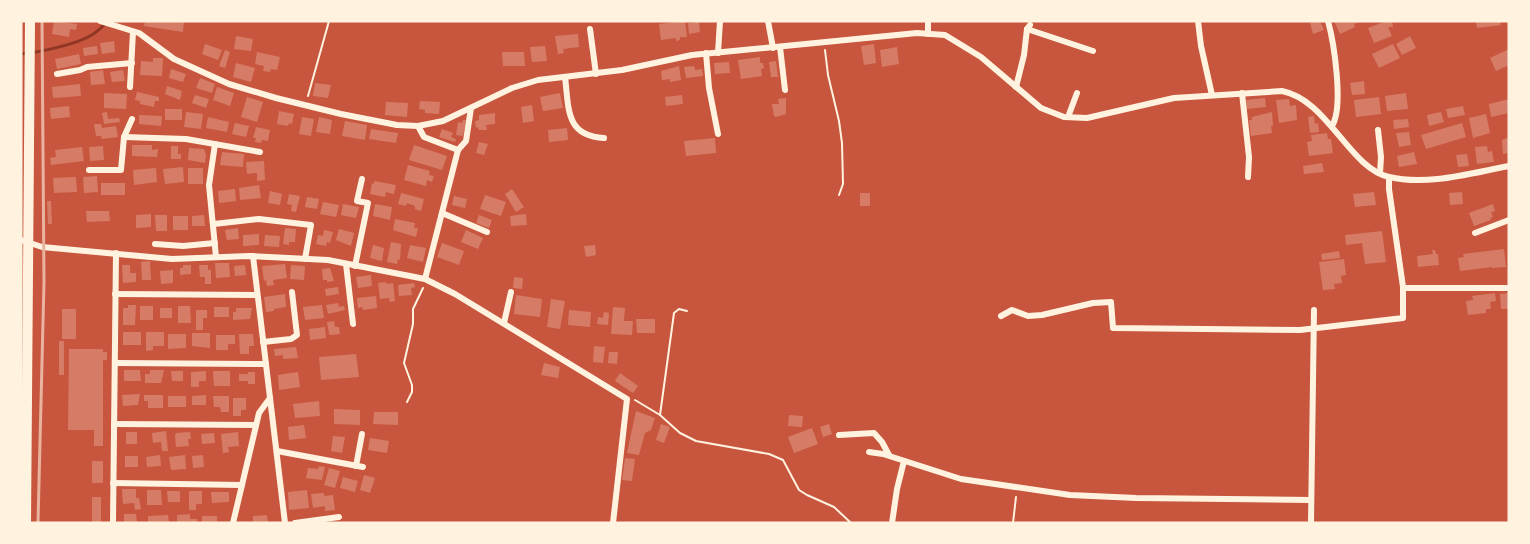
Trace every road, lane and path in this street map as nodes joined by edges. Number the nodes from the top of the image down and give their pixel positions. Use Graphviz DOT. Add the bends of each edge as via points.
graph roads {
  1 [pos="30,21"];
  2 [pos="100,21"];
  3 [pos="329,21"];
  4 [pos="720,21"];
  5 [pos="768,21"];
  6 [pos="928,21"];
  7 [pos="1198,21"];
  8 [pos="1328,21"];
  9 [pos="590,29"];
  10 [pos="133,32"];
  11 [pos="928,34"];
  12 [pos="825,43"];
  13 [pos="776,48"];
  14 [pos="1093,51"];
  15 [pos="718,52"];
  16 [pos="706,53"];
  17 [pos="132,63"];
  18 [pos="57,74"];
  19 [pos="596,74"];
  20 [pos="565,77"];
  21 [pos="130,87"];
  22 [pos="1016,87"];
  23 [pos="786,90"];
  24 [pos="1077,93"];
  25 [pos="1242,93"];
  26 [pos="1212,95"];
  27 [pos="305,105"];
  28 [pos="471,108"];
  29 [pos="25,109"];
  30 [pos="1068,117"];
  31 [pos="132,119"];
  32 [pos="418,126"];
  33 [pos="1332,126"];
  34 [pos="1378,130"];
  35 [pos="718,134"];
  36 [pos="124,137"];
  37 [pos="604,138"];
  38 [pos="215,144"];
  39 [pos="458,150"];
  40 [pos="260,152"];
  41 [pos="1509,166"];
  42 [pos="88,170"];
  43 [pos="1380,173"];
  44 [pos="1248,177"];
  45 [pos="1389,177"];
  46 [pos="362,179"];
  47 [pos="839,195"];
  48 [pos="442,213"];
  49 [pos="1509,220"];
  50 [pos="214,224"];
  51 [pos="487,232"];
  52 [pos="1475,233"];
  53 [pos="24,240"];
  54 [pos="215,243"];
  55 [pos="155,244"];
  56 [pos="116,253"];
  57 [pos="252,256"];
  58 [pos="216,257"];
  59 [pos="305,259"];
  60 [pos="346,264"];
  61 [pos="355,266"];
  62 [pos="425,279"];
  63 [pos="1403,288"];
  64 [pos="1509,288"];
  65 [pos="292,292"];
  66 [pos="511,292"];
  67 [pos="115,294"];
  68 [pos="257,295"];
  69 [pos="1314,310"];
  70 [pos="687,311"];
  71 [pos="1001,316"];
  72 [pos="504,323"];
  73 [pos="353,324"];
  74 [pos="1313,329"];
  75 [pos="263,342"];
  76 [pos="115,363"];
  77 [pos="266,364"];
  78 [pos="270,397"];
  79 [pos="627,399"];
  80 [pos="407,402"];
  81 [pos="660,415"];
  82 [pos="114,424"];
  83 [pos="256,425"];
  84 [pos="362,434"];
  85 [pos="839,435"];
  86 [pos="277,451"];
  87 [pos="869,452"];
  88 [pos="889,455"];
  89 [pos="904,461"];
  90 [pos="114,483"];
  91 [pos="242,485"];
  92 [pos="1018,488"];
  93 [pos="1311,500"];
  94 [pos="339,517"];
  95 [pos="25,523"];
  96 [pos="113,523"];
  97 [pos="233,523"];
  98 [pos="285,523"];
  99 [pos="295,523"];
  100 [pos="613,523"];
  101 [pos="851,523"];
  102 [pos="892,523"];
  103 [pos="1013,523"];
  104 [pos="1311,523"];
  1 -- 29 [label="main road"];
  2 -- 10 [label="street"];
  3 -- 27 [label="path"];
  4 -- 15 [label="street"];
  5 -- 13 [label="street"];
  6 -- 11 [label="street"];
  7 -- 26 [label="street"];
  8 -- 33 [label="street" via="1336,67 1337,112"];
  9 -- 19 [label="street"];
  10 -- 17 [label="street"];
  10 -- 27 [label="street" via="193,69 229,84"];
  11 -- 12 [label="street"];
  11 -- 22 [label="street" via="945,35 981,57"];
  12 -- 13 [label="street"];
  12 -- 47 [label="path" via="842,143 843,184"];
  13 -- 15 [label="street"];
  13 -- 23 [label="street"];
  14 -- 22 [label="street" via="1029,27"];
  15 -- 16 [label="street"];
  16 -- 19 [label="street"];
  16 -- 35 [label="street"];
  17 -- 18 [label="street"];
  17 -- 21 [label="street"];
  19 -- 20 [label="street"];
  20 -- 28 [label="street" via="512,88"];
  20 -- 37 [label="street" via="573,124 585,135"];
  22 -- 30 [label="street" via="1041,108"];
  24 -- 30 [label="street"];
  25 -- 26 [label="street"];
  25 -- 33 [label="street" via="1290,93 1304,100"];
  25 -- 44 [label="street"];
  26 -- 30 [label="street"];
  27 -- 32 [label="street"];
  28 -- 32 [label="street" via="443,121"];
  28 -- 39 [label="street" via="466,141"];
  29 -- 53 [label="main road"];
  31 -- 36 [label="street"];
  32 -- 39 [label="street" via="424,137"];
  33 -- 43 [label="street" via="1354,152"];
  34 -- 43 [label="street"];
  36 -- 38 [label="street" via="169,137"];
  36 -- 42 [label="street" via="121,170"];
  38 -- 40 [label="street"];
  38 -- 50 [label="street" via="209,185"];
  39 -- 48 [label="street"];
  41 -- 45 [label="street" via="1427,179"];
  43 -- 45 [label="street"];
  45 -- 63 [label="street"];
  46 -- 61 [label="street" via="357,201 368,203"];
  48 -- 51 [label="street"];
  48 -- 62 [label="street"];
  49 -- 52 [label="street"];
  50 -- 54 [label="street"];
  50 -- 59 [label="street" via="259,219 311,225"];
  53 -- 56 [label="street" via="42,247"];
  53 -- 95 [label="main road"];
  54 -- 55 [label="street"];
  54 -- 58 [label="street"];
  56 -- 58 [label="street" via="172,259"];
  56 -- 67 [label="street"];
  57 -- 58 [label="street"];
  57 -- 59 [label="street"];
  57 -- 68 [label="street"];
  59 -- 60 [label="street"];
  60 -- 61 [label="street"];
  60 -- 73 [label="street"];
  61 -- 62 [label="street"];
  62 -- 72 [label="street"];
  62 -- 80 [label="path" via="413,309 404,363 412,385"];
  63 -- 64 [label="street"];
  63 -- 74 [label="street" via="1403,318"];
  65 -- 75 [label="street" via="297,335"];
  66 -- 72 [label="street"];
  67 -- 68 [label="street"];
  67 -- 76 [label="street"];
  68 -- 75 [label="street"];
  69 -- 74 [label="street"];
  70 -- 81 [label="path" via="680,309 674,313"];
  71 -- 74 [label="street" via="1012,310 1028,316 1042,315 1111,302 1113,328"];
  72 -- 79 [label="street"];
  74 -- 93 [label="street"];
  75 -- 77 [label="street"];
  76 -- 77 [label="street"];
  76 -- 82 [label="street"];
  77 -- 78 [label="street"];
  78 -- 83 [label="street"];
  78 -- 86 [label="street"];
  79 -- 81 [label="path"];
  79 -- 100 [label="street"];
  81 -- 101 [label="path" via="696,441 783,460 799,490 834,507"];
  82 -- 83 [label="street"];
  82 -- 90 [label="street"];
  83 -- 91 [label="street"];
  84 -- 86 [label="street" via="359,467"];
  85 -- 88 [label="street" via="874,433"];
  86 -- 98 [label="street"];
  87 -- 88 [label="street"];
  88 -- 89 [label="street"];
  89 -- 92 [label="street" via="961,479"];
  89 -- 102 [label="street"];
  90 -- 91 [label="street"];
  90 -- 96 [label="street"];
  91 -- 97 [label="street"];
  92 -- 93 [label="street" via="1103,497"];
  92 -- 103 [label="path"];
  93 -- 104 [label="street"];
  94 -- 99 [label="street"];
}
